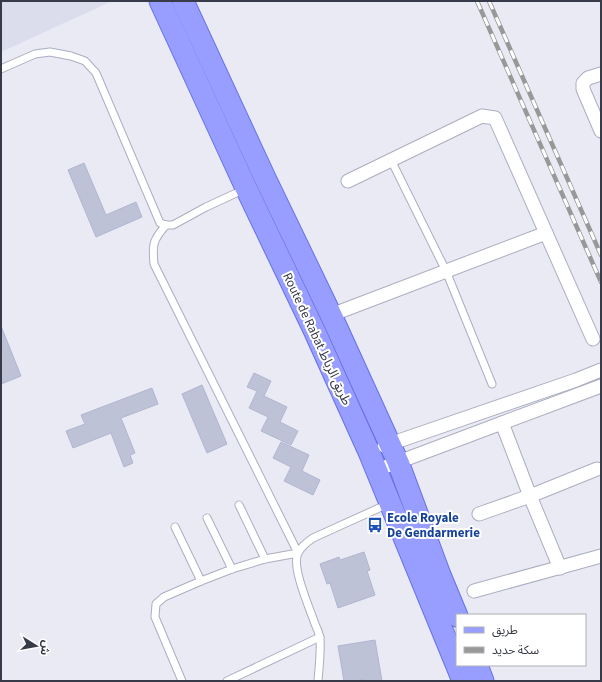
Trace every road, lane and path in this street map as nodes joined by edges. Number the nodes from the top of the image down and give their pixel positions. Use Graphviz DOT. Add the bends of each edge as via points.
graph roads {
  1 [pos="160,1"];
  2 [pos="183,1"];
  3 [pos="1,69"];
  4 [pos="601,74"];
  5 [pos="601,131"];
  6 [pos="391,160"];
  7 [pos="348,181"];
  8 [pos="255,183"];
  9 [pos="166,225"];
  10 [pos="546,233"];
  11 [pos="446,271"];
  12 [pos="331,315"];
  13 [pos="593,339"];
  14 [pos="601,370"];
  15 [pos="492,384"];
  16 [pos="601,386"];
  17 [pos="502,423"];
  18 [pos="394,453"];
  19 [pos="373,461"];
  20 [pos="597,469"];
  21 [pos="530,496"];
  22 [pos="400,499"];
  23 [pos="239,505"];
  24 [pos="479,514"];
  25 [pos="208,518"];
  26 [pos="175,527"];
  27 [pos="298,553"];
  28 [pos="601,556"];
  29 [pos="265,559"];
  30 [pos="560,568"];
  31 [pos="232,569"];
  32 [pos="201,581"];
  33 [pos="474,591"];
  34 [pos="456,614"];
  35 [pos="320,637"];
  36 [pos="456,661"];
  37 [pos="458,666"];
  38 [pos="477,666"];
  39 [pos="182,681"];
  40 [pos="227,681"];
  41 [pos="318,681"];
  42 [pos="463,681"];
  43 [pos="483,681"];
  1 -- 8 [label="main road, Route de Rabat طريق الرباط"];
  2 -- 8 [label="main road, Route de Rabat طريق الرباط"];
  3 -- 9 [label="lane" via="35,54 50,52 85,61 96,73 160,223"];
  4 -- 5 [label="street" via="588,78 582,89"];
  6 -- 7 [label="street"];
  6 -- 10 [label="street" via="482,116 496,118"];
  6 -- 11 [label="lane"];
  8 -- 9 [label="lane" via="173,225"];
  8 -- 12 [label="main road, Route de Rabat طريق الرباط"];
  8 -- 19 [label="main road, Route de Rabat طريق الرباط" via="314,330"];
  9 -- 27 [label="lane" via="158,235 153,248 154,264"];
  10 -- 11 [label="street"];
  10 -- 13 [label="street"];
  11 -- 12 [label="street"];
  11 -- 15 [label="lane"];
  12 -- 18 [label="main road, Route de Rabat طريق الرباط"];
  14 -- 18 [label="street"];
  16 -- 17 [label="street"];
  17 -- 18 [label="street"];
  17 -- 21 [label="street"];
  18 -- 19 [label="street"];
  18 -- 19 [label="street"];
  18 -- 22 [label="main road, Route de Rabat طريق الرباط"];
  19 -- 22 [label="main road, Route de Rabat طريق الرباط"];
  20 -- 21 [label="street"];
  21 -- 24 [label="street"];
  21 -- 30 [label="street"];
  22 -- 27 [label="lane" via="313,538"];
  22 -- 34 [label="main road, Route de Rabat طريق الرباط"];
  22 -- 36 [label="main road, Route de Rabat طريق الرباط"];
  23 -- 29 [label="lane"];
  25 -- 31 [label="lane"];
  26 -- 32 [label="lane"];
  27 -- 29 [label="lane"];
  27 -- 35 [label="lane" via="298,572"];
  28 -- 30 [label="street"];
  29 -- 31 [label="lane"];
  30 -- 33 [label="street"];
  31 -- 32 [label="lane"];
  32 -- 39 [label="lane" via="164,597 156,604 155,617"];
  35 -- 40 [label="lane"];
  35 -- 41 [label="lane"];
  37 -- 42 [label="main road, Route de Rabat طريق الرباط"];
  38 -- 43 [label="main road"];
}
